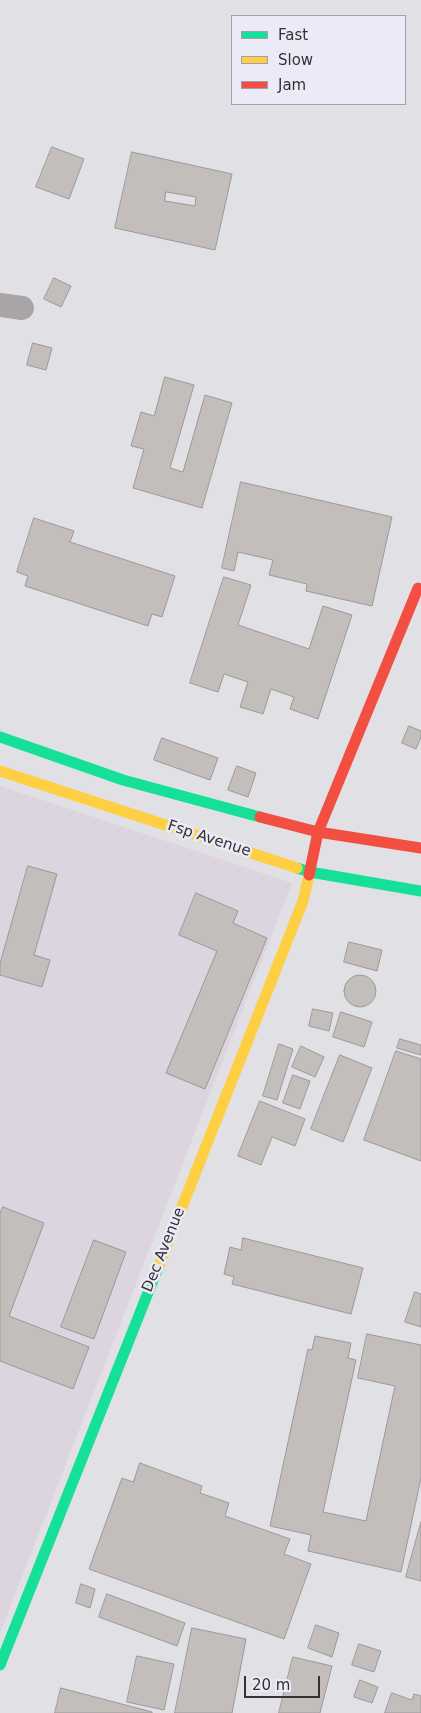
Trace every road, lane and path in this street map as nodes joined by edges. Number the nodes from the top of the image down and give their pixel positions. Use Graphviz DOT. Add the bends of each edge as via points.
graph roads {
  1 [pos="418,588"];
  2 [pos="0,737"];
  3 [pos="0,771"];
  4 [pos="318,832"];
  5 [pos="421,848"];
  6 [pos="310,872"];
  7 [pos="421,891"];
  8 [pos="0,1665"];
  1 -- 4 [label="street, Dec Avenue"];
  2 -- 4 [label="street" via="123,780"];
  3 -- 6 [label="street, Fsp Avenue"];
  4 -- 5 [label="street"];
  4 -- 6 [label="street, Dec Avenue"];
  6 -- 7 [label="street, Fsp Avenue"];
  6 -- 8 [label="street, Dec Avenue" via="303,901"];
}
